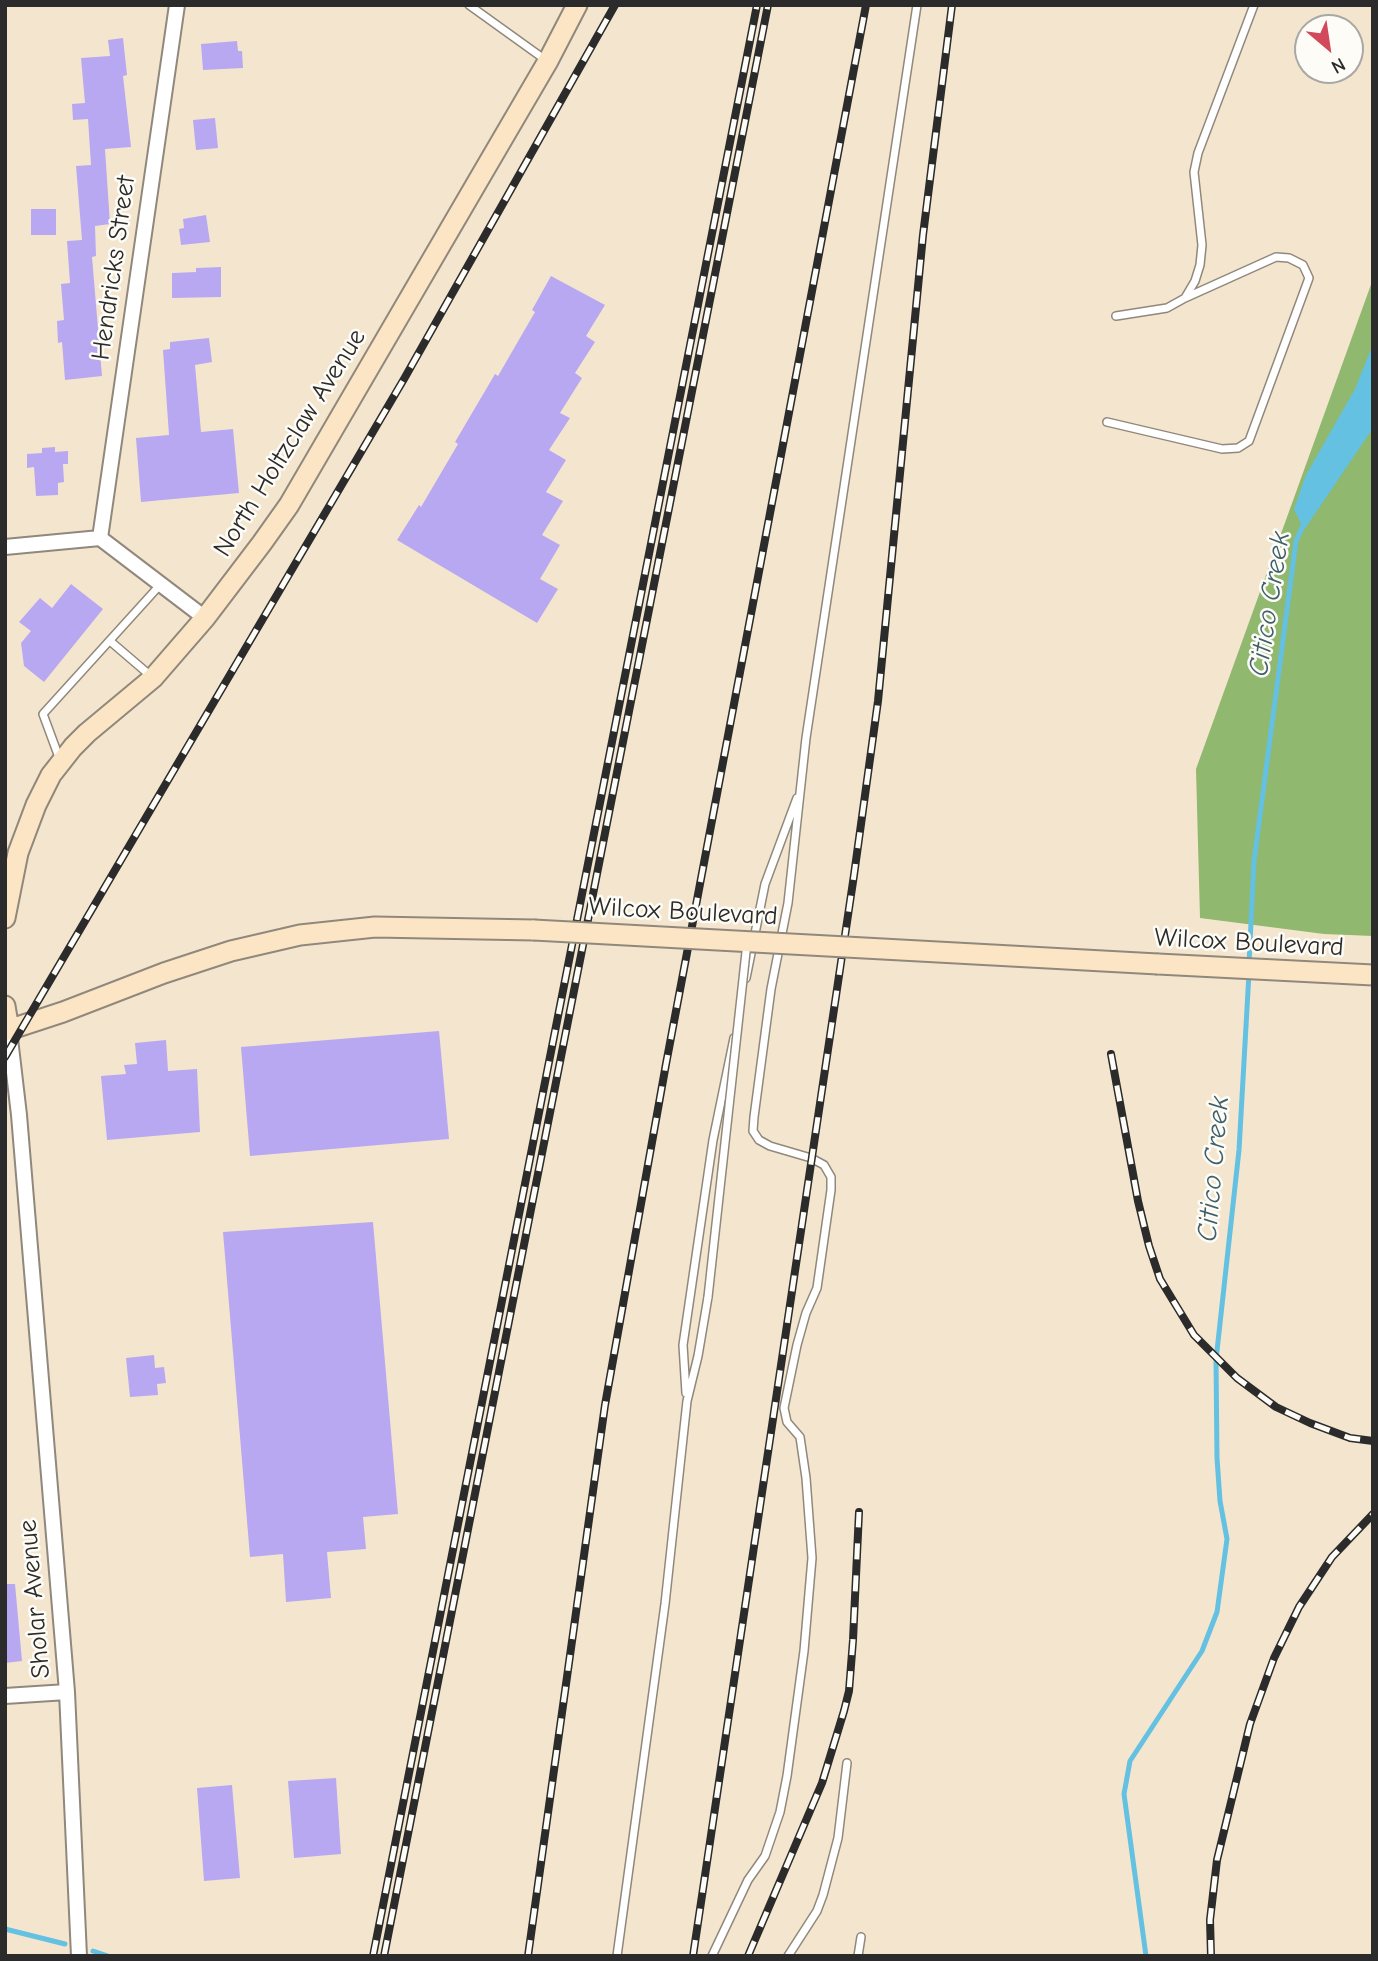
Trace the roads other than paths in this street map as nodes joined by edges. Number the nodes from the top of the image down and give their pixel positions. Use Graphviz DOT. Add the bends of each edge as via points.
graph roads {
  1 [pos="177,5"];
  2 [pos="469,5"];
  3 [pos="577,5"];
  4 [pos="918,5"];
  5 [pos="1254,5"];
  6 [pos="548,61"];
  7 [pos="1185,298"];
  8 [pos="1116,316"];
  9 [pos="1107,422"];
  10 [pos="100,538"];
  11 [pos="5,547"];
  12 [pos="160,585"];
  13 [pos="205,618"];
  14 [pos="110,641"];
  15 [pos="153,678"];
  16 [pos="61,761"];
  17 [pos="801,785"];
  18 [pos="5,918"];
  19 [pos="747,942"];
  20 [pos="1373,975"];
  21 [pos="5,1006"];
  22 [pos="7,1031"];
  23 [pos="687,1401"];
  24 [pos="67,1692"];
  25 [pos="5,1696"];
  26 [pos="847,1763"];
  27 [pos="861,1937"];
  28 [pos="79,1956"];
  29 [pos="617,1956"];
  30 [pos="712,1956"];
  31 [pos="789,1956"];
  32 [pos="858,1956"];
  1 -- 10 [label="street, Hendricks Street"];
  2 -- 6 [label="lane"];
  3 -- 6 [label="main road, North Holtzclaw Avenue"];
  4 -- 17 [label="lane"];
  5 -- 7 [label="lane" via="1198,153 1194,172 1200,265"];
  6 -- 13 [label="main road, North Holtzclaw Avenue" via="289,505"];
  7 -- 8 [label="lane" via="1167,309"];
  7 -- 9 [label="lane" via="1276,257 1303,265 1310,278 1249,441 1222,449"];
  10 -- 11 [label="street"];
  10 -- 12 [label="street"];
  12 -- 13 [label="street"];
  12 -- 14 [label="lane"];
  13 -- 15 [label="main road, North Holtzclaw Avenue"];
  14 -- 15 [label="lane"];
  14 -- 16 [label="lane" via="43,714"];
  15 -- 16 [label="main road, North Holtzclaw Avenue"];
  16 -- 18 [label="main road, North Holtzclaw Avenue" via="26,829"];
  17 -- 23 [label="lane" via="765,884 713,1140 683,1345"];
  17 -- 30 [label="lane" via="753,1130 770,1146 811,1158 831,1177 817,1288 797,1345 784,1408 787,1422 800,1437 812,1558 804,1651 780,1812 765,1856 748,1880"];
  19 -- 20 [label="main road, Wilcox Boulevard, bridge"];
  19 -- 22 [label="main road, Wilcox Boulevard, bridge" via="534,930 375,928 300,935 177,968"];
  19 -- 23 [label="lane, bridge" via="708,1297"];
  21 -- 22 [label="main road"];
  22 -- 24 [label="street, Sholar Avenue" via="19,1115"];
  23 -- 29 [label="lane" via="665,1604"];
  24 -- 25 [label="street"];
  24 -- 28 [label="street, Sholar Avenue"];
  26 -- 31 [label="lane" via="838,1838 823,1895"];
  27 -- 32 [label="lane"];
}
